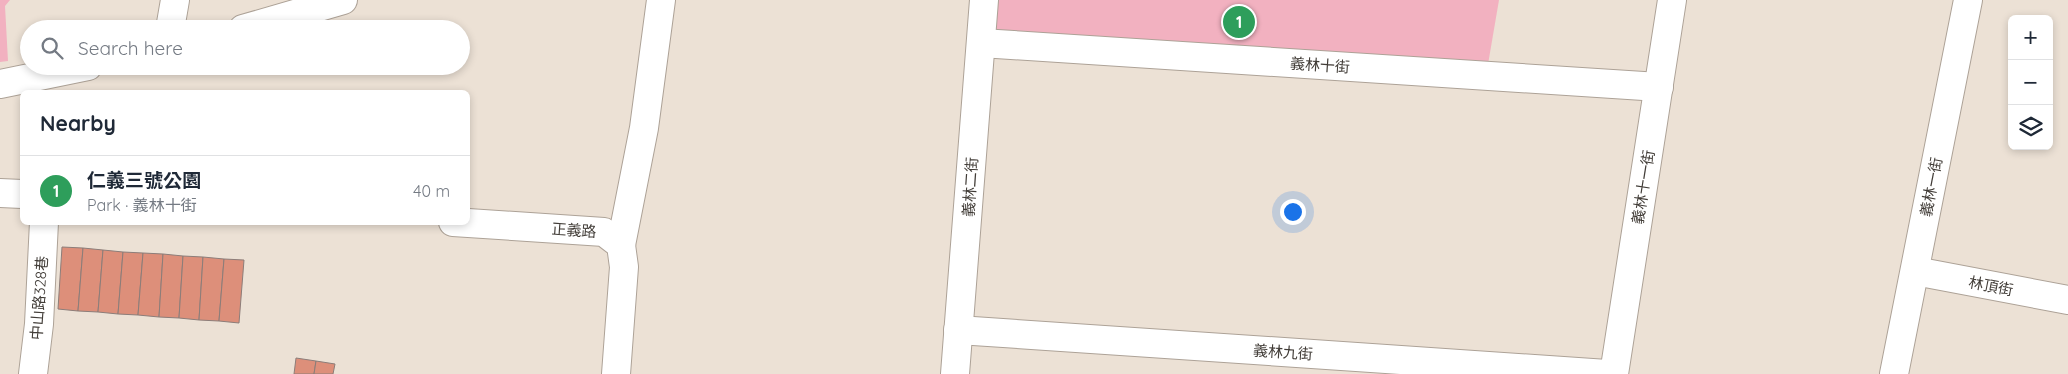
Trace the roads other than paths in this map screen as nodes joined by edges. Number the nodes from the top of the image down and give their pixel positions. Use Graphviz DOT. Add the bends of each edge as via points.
graph roads {
  1 [pos="176,0"];
  2 [pos="343,0"];
  3 [pos="661,0"];
  4 [pos="984,0"];
  5 [pos="1672,0"];
  6 [pos="1968,0"];
  7 [pos="172,20"];
  8 [pos="274,20"];
  9 [pos="981,43"];
  10 [pos="44,75"];
  11 [pos="0,84"];
  12 [pos="1659,87"];
  13 [pos="0,193"];
  14 [pos="20,194"];
  15 [pos="470,223"];
  16 [pos="44,225"];
  17 [pos="621,245"];
  18 [pos="1915,271"];
  19 [pos="2068,300"];
  20 [pos="958,330"];
  21 [pos="1458,369"];
  22 [pos="33,374"];
  23 [pos="616,374"];
  24 [pos="955,374"];
  25 [pos="1607,374"];
  26 [pos="1614,374"];
  27 [pos="1894,374"];
  1 -- 7 [label="street"];
  2 -- 8 [label="street"];
  3 -- 17 [label="street" via="644,128"];
  4 -- 9 [label="street, 義林二街"];
  5 -- 12 [label="street, 義林十一街"];
  6 -- 18 [label="street, 義林一街"];
  9 -- 12 [label="street, 義林十街"];
  9 -- 20 [label="street, 義林二街"];
  10 -- 11 [label="street"];
  12 -- 26 [label="street, 義林十一街"];
  13 -- 14 [label="street"];
  15 -- 17 [label="street, 正義路" via="604,232"];
  16 -- 22 [label="street, 中山路328巷"];
  17 -- 23 [label="street" via="624,267"];
  18 -- 19 [label="street, 林頂街"];
  18 -- 27 [label="street, 義林一街"];
  20 -- 21 [label="street, 義林九街"];
  20 -- 24 [label="street, 義林二街"];
  21 -- 25 [label="street, 義林九街"];
}
